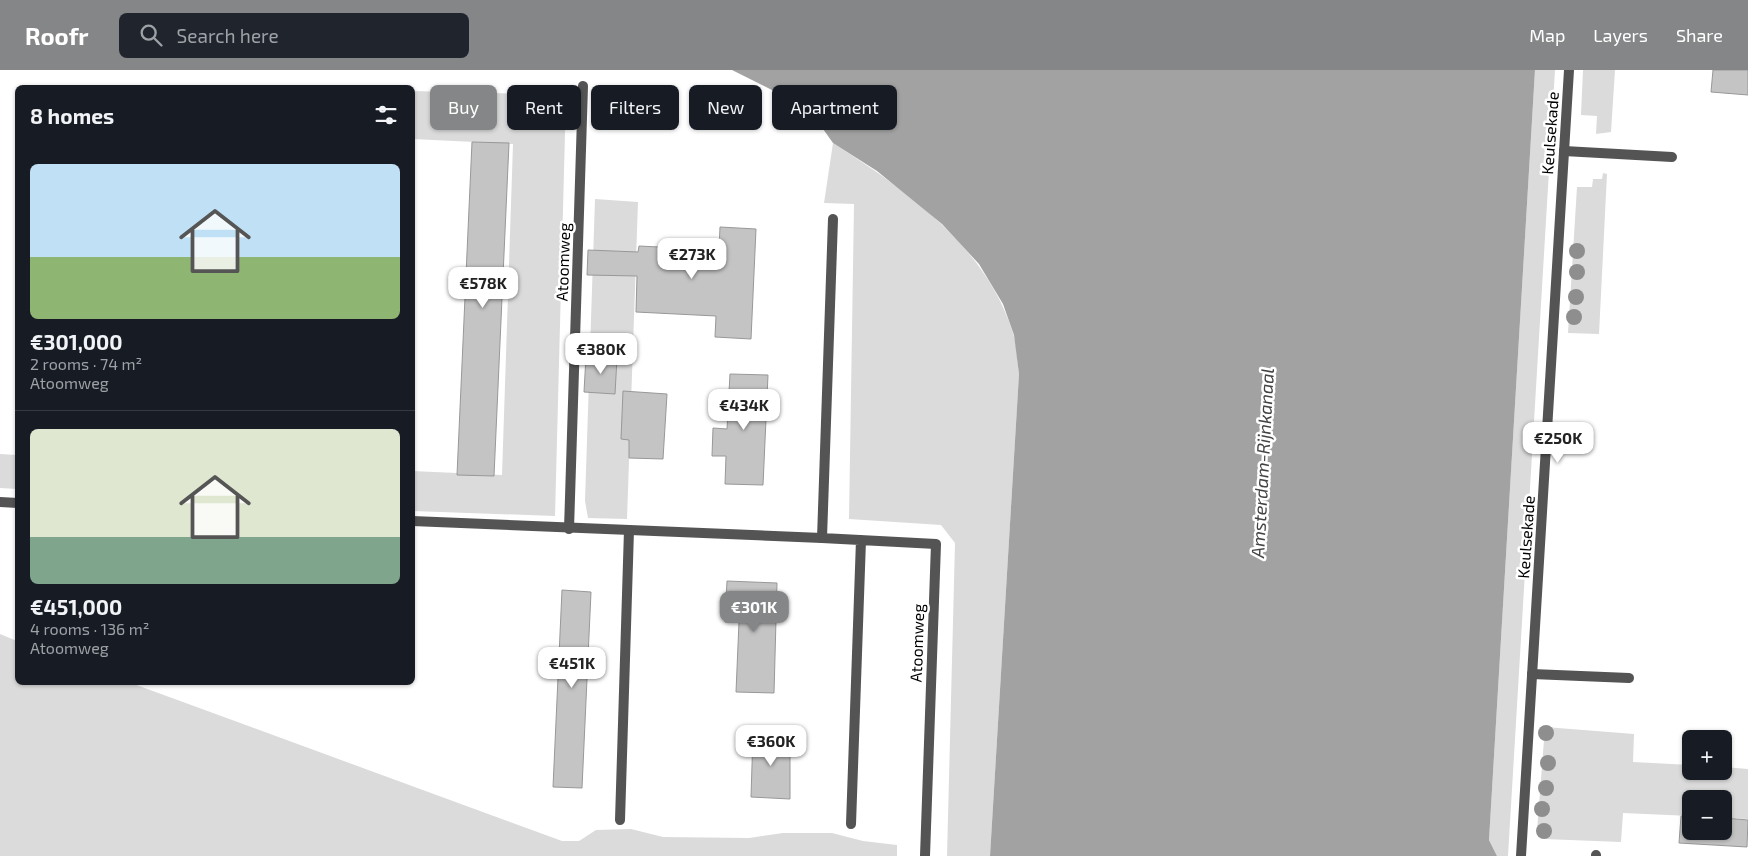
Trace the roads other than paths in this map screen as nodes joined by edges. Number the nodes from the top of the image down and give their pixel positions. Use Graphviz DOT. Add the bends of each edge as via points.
graph roads {
  1 [pos="1569,70"];
  2 [pos="583,86"];
  3 [pos="1564,151"];
  4 [pos="1672,157"];
  5 [pos="833,219"];
  6 [pos="0,502"];
  7 [pos="15,503"];
  8 [pos="415,521"];
  9 [pos="569,529"];
  10 [pos="629,530"];
  11 [pos="822,538"];
  12 [pos="861,540"];
  13 [pos="1532,674"];
  14 [pos="1629,678"];
  15 [pos="620,820"];
  16 [pos="851,824"];
  17 [pos="924,856"];
  18 [pos="1521,856"];
  1 -- 3 [label="street, Keulsekade"];
  2 -- 9 [label="street, Atoomweg"];
  3 -- 4 [label="street"];
  3 -- 13 [label="street, Keulsekade"];
  5 -- 11 [label="street"];
  6 -- 7 [label="street"];
  8 -- 9 [label="street, Atoomweg"];
  9 -- 10 [label="street, Atoomweg"];
  10 -- 11 [label="street, Atoomweg"];
  10 -- 15 [label="street"];
  11 -- 12 [label="street, Atoomweg"];
  12 -- 16 [label="street"];
  12 -- 17 [label="street, Atoomweg" via="936,544"];
  13 -- 14 [label="street"];
  13 -- 18 [label="street, Keulsekade"];
}
